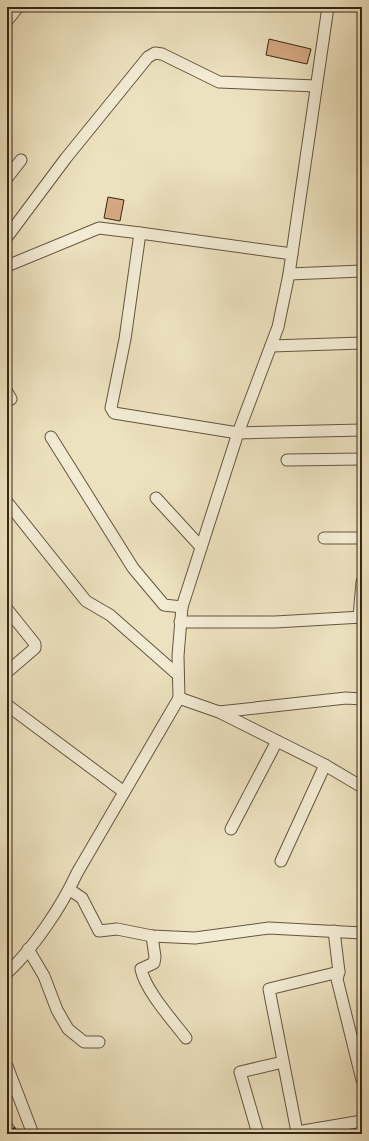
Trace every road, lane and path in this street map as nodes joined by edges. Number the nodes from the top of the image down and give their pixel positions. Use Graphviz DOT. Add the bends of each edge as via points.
graph roads {
  1 [pos="18,7"];
  2 [pos="328,7"];
  3 [pos="7,21"];
  4 [pos="316,86"];
  5 [pos="21,160"];
  6 [pos="7,178"];
  7 [pos="140,233"];
  8 [pos="7,237"];
  9 [pos="292,254"];
  10 [pos="7,266"];
  11 [pos="362,271"];
  12 [pos="289,274"];
  13 [pos="362,343"];
  14 [pos="271,346"];
  15 [pos="362,430"];
  16 [pos="238,433"];
  17 [pos="51,437"];
  18 [pos="362,459"];
  19 [pos="287,460"];
  20 [pos="156,498"];
  21 [pos="7,502"];
  22 [pos="324,538"];
  23 [pos="362,538"];
  24 [pos="201,547"];
  25 [pos="362,582"];
  26 [pos="182,607"];
  27 [pos="7,609"];
  28 [pos="361,617"];
  29 [pos="180,622"];
  30 [pos="7,672"];
  31 [pos="178,674"];
  32 [pos="179,698"];
  33 [pos="362,699"];
  34 [pos="7,705"];
  35 [pos="219,712"];
  36 [pos="277,741"];
  37 [pos="325,765"];
  38 [pos="362,787"];
  39 [pos="124,792"];
  40 [pos="231,829"];
  41 [pos="281,861"];
  42 [pos="70,890"];
  43 [pos="334,931"];
  44 [pos="362,933"];
  45 [pos="152,936"];
  46 [pos="28,949"];
  47 [pos="339,972"];
  48 [pos="7,973"];
  49 [pos="186,1038"];
  50 [pos="98,1042"];
  51 [pos="283,1062"];
  52 [pos="7,1066"];
  53 [pos="362,1080"];
  54 [pos="362,1121"];
  55 [pos="33,1134"];
  56 [pos="258,1134"];
  1 -- 3 [label="street"];
  2 -- 4 [label="street"];
  4 -- 8 [label="street" via="219,82 155,53 148,57 70,152"];
  4 -- 9 [label="street"];
  5 -- 6 [label="street"];
  7 -- 9 [label="street"];
  7 -- 10 [label="street" via="99,228"];
  7 -- 16 [label="street" via="112,411"];
  9 -- 12 [label="street"];
  11 -- 12 [label="street"];
  12 -- 14 [label="street" via="278,327"];
  13 -- 14 [label="street"];
  14 -- 16 [label="street"];
  15 -- 16 [label="street"];
  16 -- 24 [label="street"];
  17 -- 26 [label="street" via="133,568 164,605"];
  18 -- 19 [label="street"];
  20 -- 24 [label="street"];
  21 -- 31 [label="street" via="86,601 110,615"];
  22 -- 23 [label="street"];
  24 -- 26 [label="street"];
  25 -- 28 [label="street"];
  26 -- 29 [label="street"];
  27 -- 30 [label="street" via="35,644 35,648"];
  28 -- 29 [label="street" via="275,622"];
  29 -- 31 [label="street"];
  31 -- 32 [label="street"];
  32 -- 35 [label="street"];
  32 -- 39 [label="street"];
  33 -- 35 [label="street" via="346,698"];
  34 -- 39 [label="street"];
  35 -- 36 [label="street"];
  36 -- 37 [label="street"];
  36 -- 40 [label="street"];
  37 -- 38 [label="street"];
  37 -- 41 [label="street"];
  39 -- 42 [label="street"];
  42 -- 45 [label="street" via="82,898 99,931 117,929"];
  42 -- 46 [label="street"];
  43 -- 44 [label="street"];
  43 -- 45 [label="street" via="269,928 195,938"];
  43 -- 47 [label="street"];
  45 -- 49 [label="street" via="154,963 141,970 142,975 159,1003"];
  46 -- 48 [label="street"];
  46 -- 50 [label="street" via="44,976 57,1010 68,1029 84,1042"];
  47 -- 51 [label="street" via="269,988"];
  47 -- 53 [label="street" via="337,979"];
  51 -- 54 [label="street" via="297,1132"];
  51 -- 56 [label="street" via="240,1072"];
  52 -- 55 [label="street"];
}
